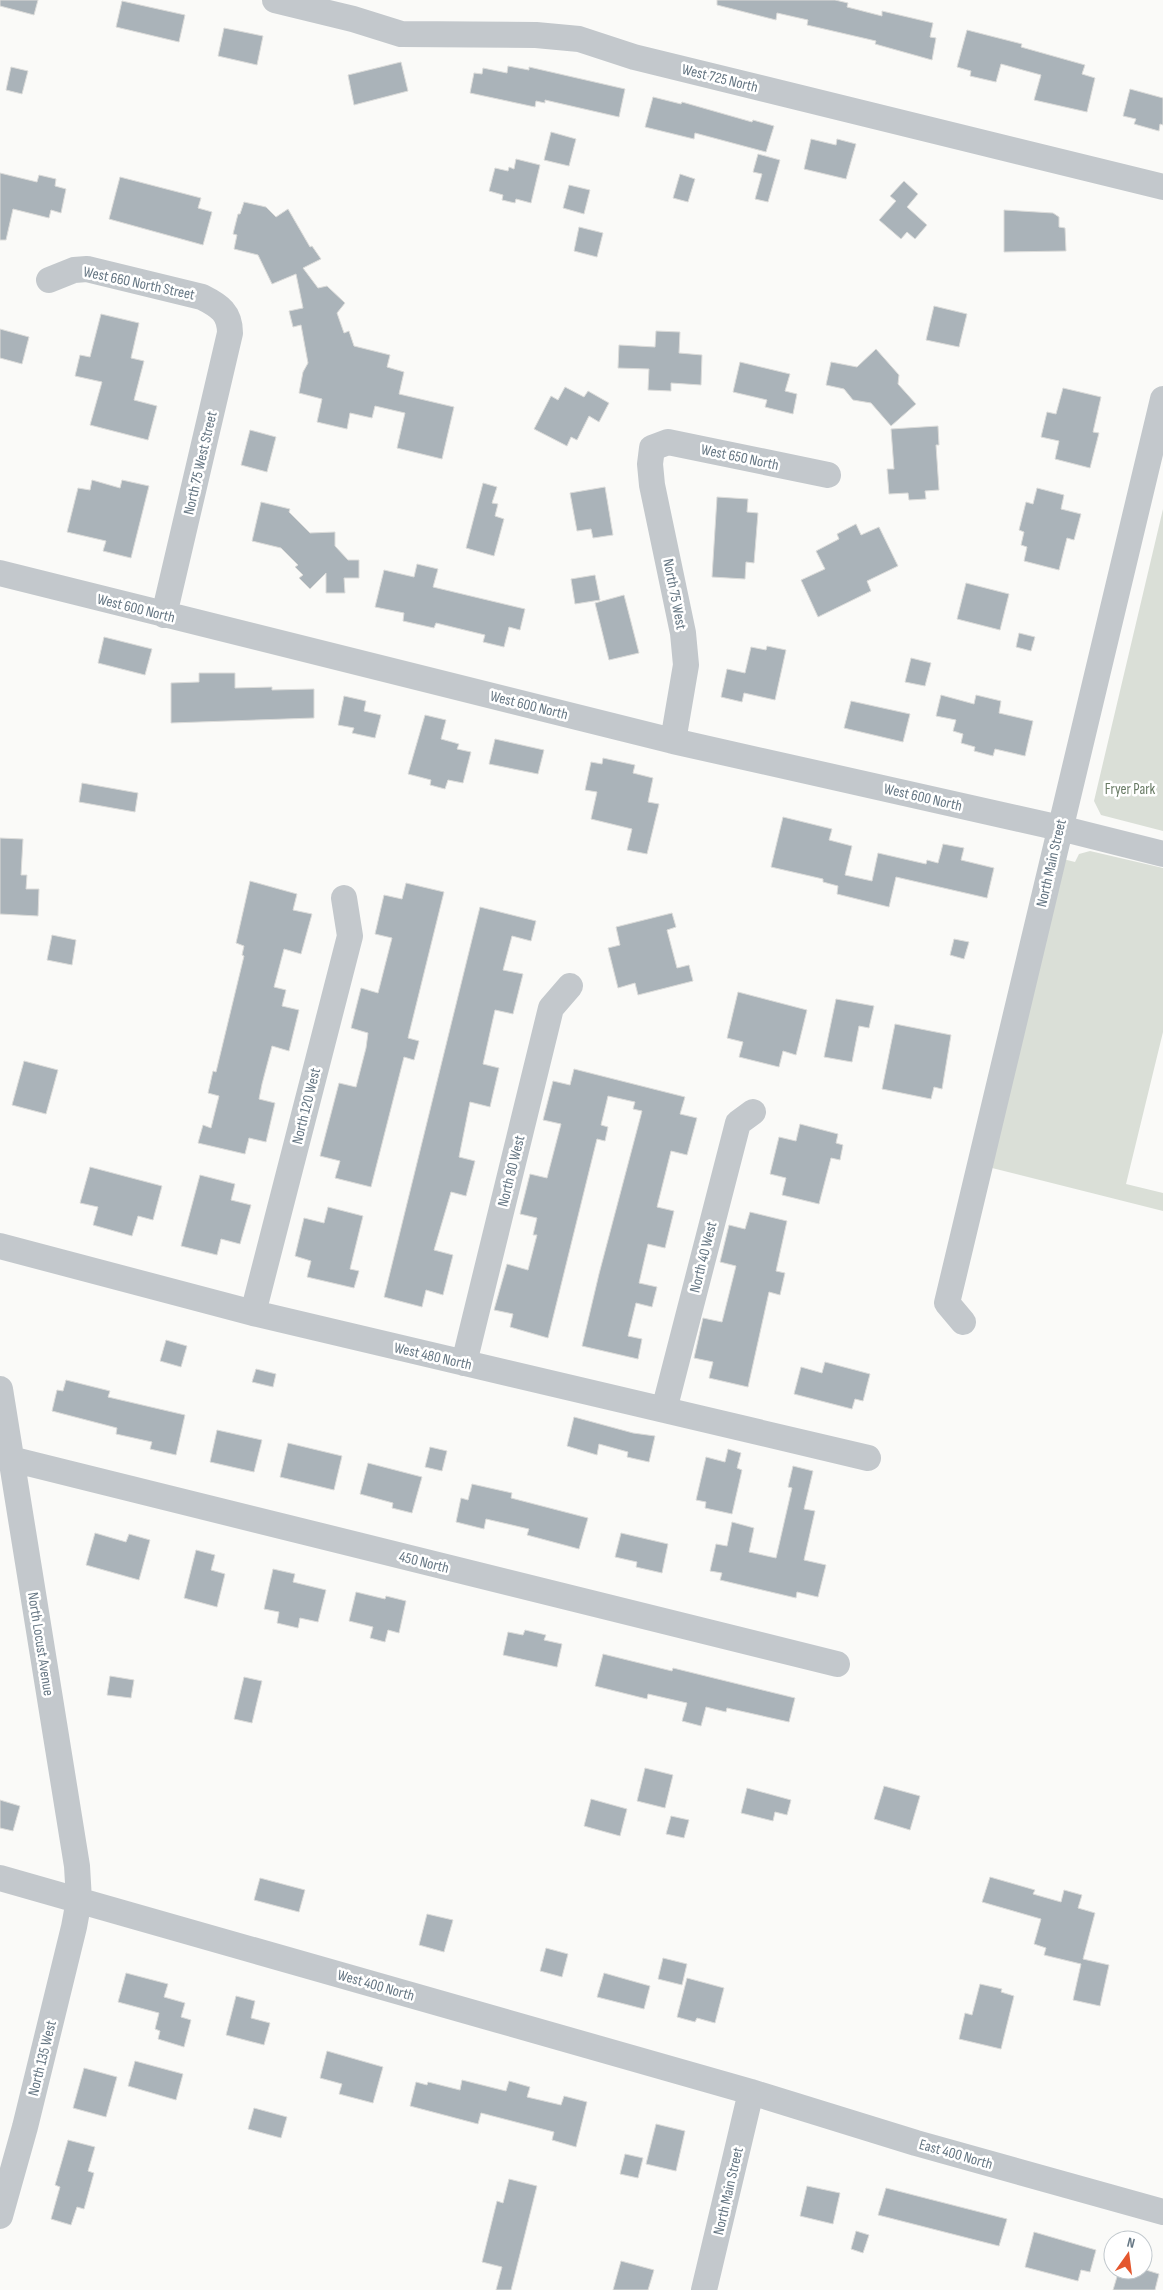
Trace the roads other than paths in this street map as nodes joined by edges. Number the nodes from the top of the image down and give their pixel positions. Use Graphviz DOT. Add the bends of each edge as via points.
graph roads {
  1 [pos="275,0"];
  2 [pos="1163,187"];
  3 [pos="49,280"];
  4 [pos="225,313"];
  5 [pos="1163,400"];
  6 [pos="652,448"];
  7 [pos="828,475"];
  8 [pos="0,573"];
  9 [pos="164,615"];
  10 [pos="672,741"];
  11 [pos="1060,828"];
  12 [pos="1163,854"];
  13 [pos="344,898"];
  14 [pos="570,986"];
  15 [pos="753,1112"];
  16 [pos="0,1246"];
  17 [pos="253,1313"];
  18 [pos="963,1322"];
  19 [pos="464,1363"];
  20 [pos="0,1389"];
  21 [pos="664,1410"];
  22 [pos="868,1458"];
  23 [pos="10,1459"];
  24 [pos="836,1664"];
  25 [pos="0,1878"];
  26 [pos="79,1900"];
  27 [pos="751,2092"];
  28 [pos="1163,2212"];
  29 [pos="0,2216"];
  30 [pos="704,2290"];
  1 -- 2 [label="street, West 725 North" via="400,34 536,34 579,39 634,57"];
  3 -- 4 [label="street, West 660 North Street" via="74,270 88,269 202,296"];
  4 -- 9 [label="street, North 75 West Street" via="230,320 230,333"];
  5 -- 11 [label="street, North Main Street"];
  6 -- 7 [label="street, West 650 North" via="668,442"];
  6 -- 10 [label="street, North 75 West" via="652,485 683,633 686,665"];
  8 -- 9 [label="street, West 600 North"];
  9 -- 10 [label="street, West 600 North"];
  10 -- 11 [label="street, West 600 North"];
  11 -- 12 [label="street, West 600 North"];
  11 -- 18 [label="street, North Main Street" via="947,1303"];
  13 -- 17 [label="street, North 120 West" via="350,936"];
  14 -- 19 [label="street, North 80 West" via="551,1008"];
  15 -- 21 [label="street, North 40 West" via="738,1124"];
  16 -- 17 [label="street, West 480 North"];
  17 -- 19 [label="street, West 480 North"];
  19 -- 21 [label="street, West 480 North"];
  20 -- 23 [label="street, North Locust Avenue"];
  21 -- 22 [label="street, West 480 North"];
  23 -- 24 [label="street, 450 North"];
  23 -- 26 [label="street, North Locust Avenue"];
  25 -- 26 [label="street, West 400 North"];
  26 -- 27 [label="street, West 400 North"];
  26 -- 29 [label="street, North 135 West" via="45,2047"];
  27 -- 28 [label="street, East 400 North" via="916,2143"];
  27 -- 30 [label="street, North Main Street"];
}
